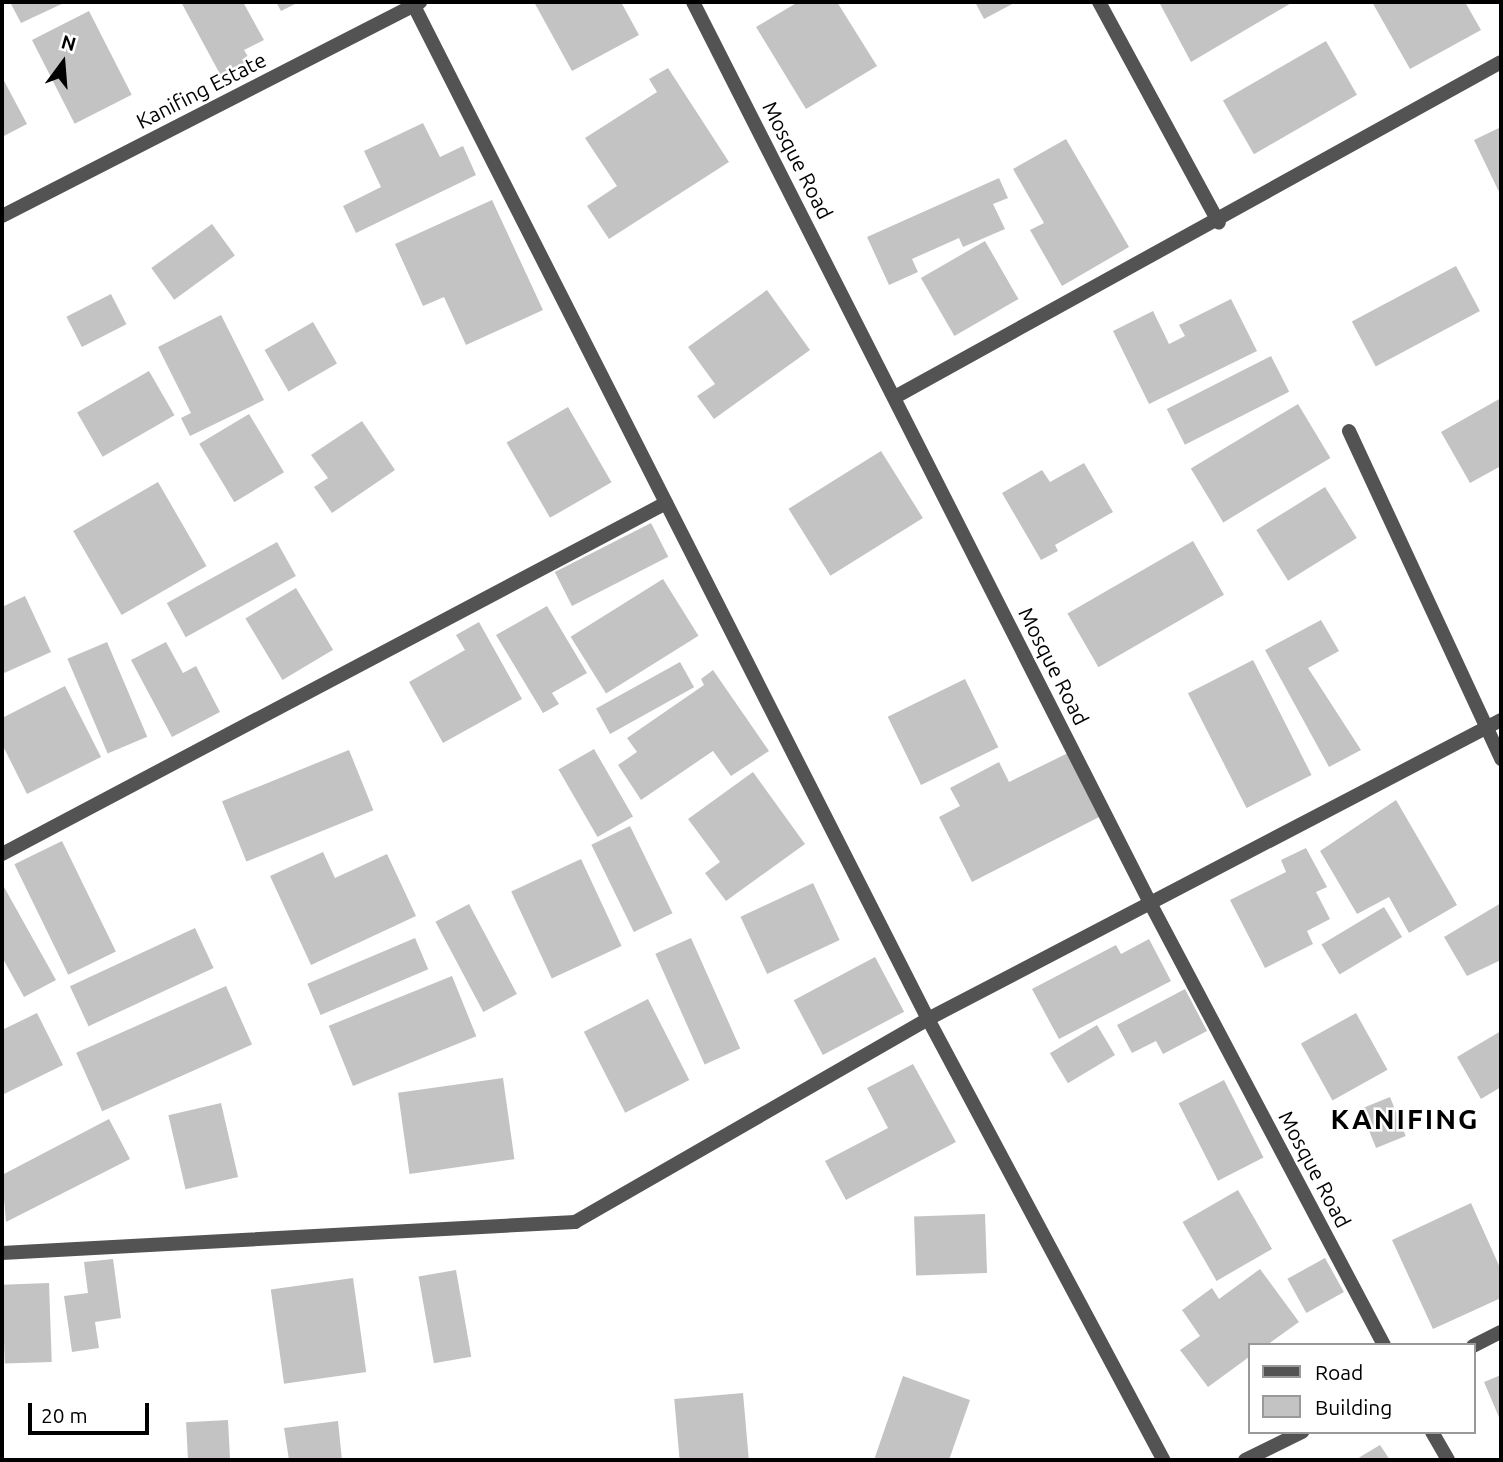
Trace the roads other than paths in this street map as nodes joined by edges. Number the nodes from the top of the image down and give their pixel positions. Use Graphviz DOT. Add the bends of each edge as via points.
graph roads {
  1 [pos="693,2"];
  2 [pos="1099,2"];
  3 [pos="415,3"];
  4 [pos="1501,62"];
  5 [pos="2,216"];
  6 [pos="1219,223"];
  7 [pos="895,397"];
  8 [pos="1349,431"];
  9 [pos="666,503"];
  10 [pos="1501,720"];
  11 [pos="1486,728"];
  12 [pos="1501,759"];
  13 [pos="2,854"];
  14 [pos="1149,901"];
  15 [pos="928,1019"];
  16 [pos="2,1253"];
  17 [pos="1501,1332"];
  18 [pos="1383,1343"];
  19 [pos="1475,1345"];
  20 [pos="1298,1434"];
  21 [pos="1433,1434"];
  22 [pos="1163,1460"];
  23 [pos="1245,1460"];
  24 [pos="1448,1460"];
  1 -- 7 [label="street, Mosque Road"];
  2 -- 6 [label="street"];
  3 -- 5 [label="street, Kanifing Estate"];
  3 -- 9 [label="street"];
  4 -- 6 [label="street"];
  6 -- 7 [label="street"];
  7 -- 14 [label="street, Mosque Road"];
  8 -- 11 [label="street"];
  9 -- 13 [label="street"];
  9 -- 15 [label="street"];
  10 -- 11 [label="street"];
  11 -- 12 [label="street"];
  11 -- 14 [label="street"];
  14 -- 15 [label="street"];
  14 -- 18 [label="street, Mosque Road"];
  15 -- 16 [label="street" via="575,1222"];
  15 -- 22 [label="street"];
  17 -- 19 [label="street"];
  20 -- 23 [label="street"];
  21 -- 24 [label="street"];
}
